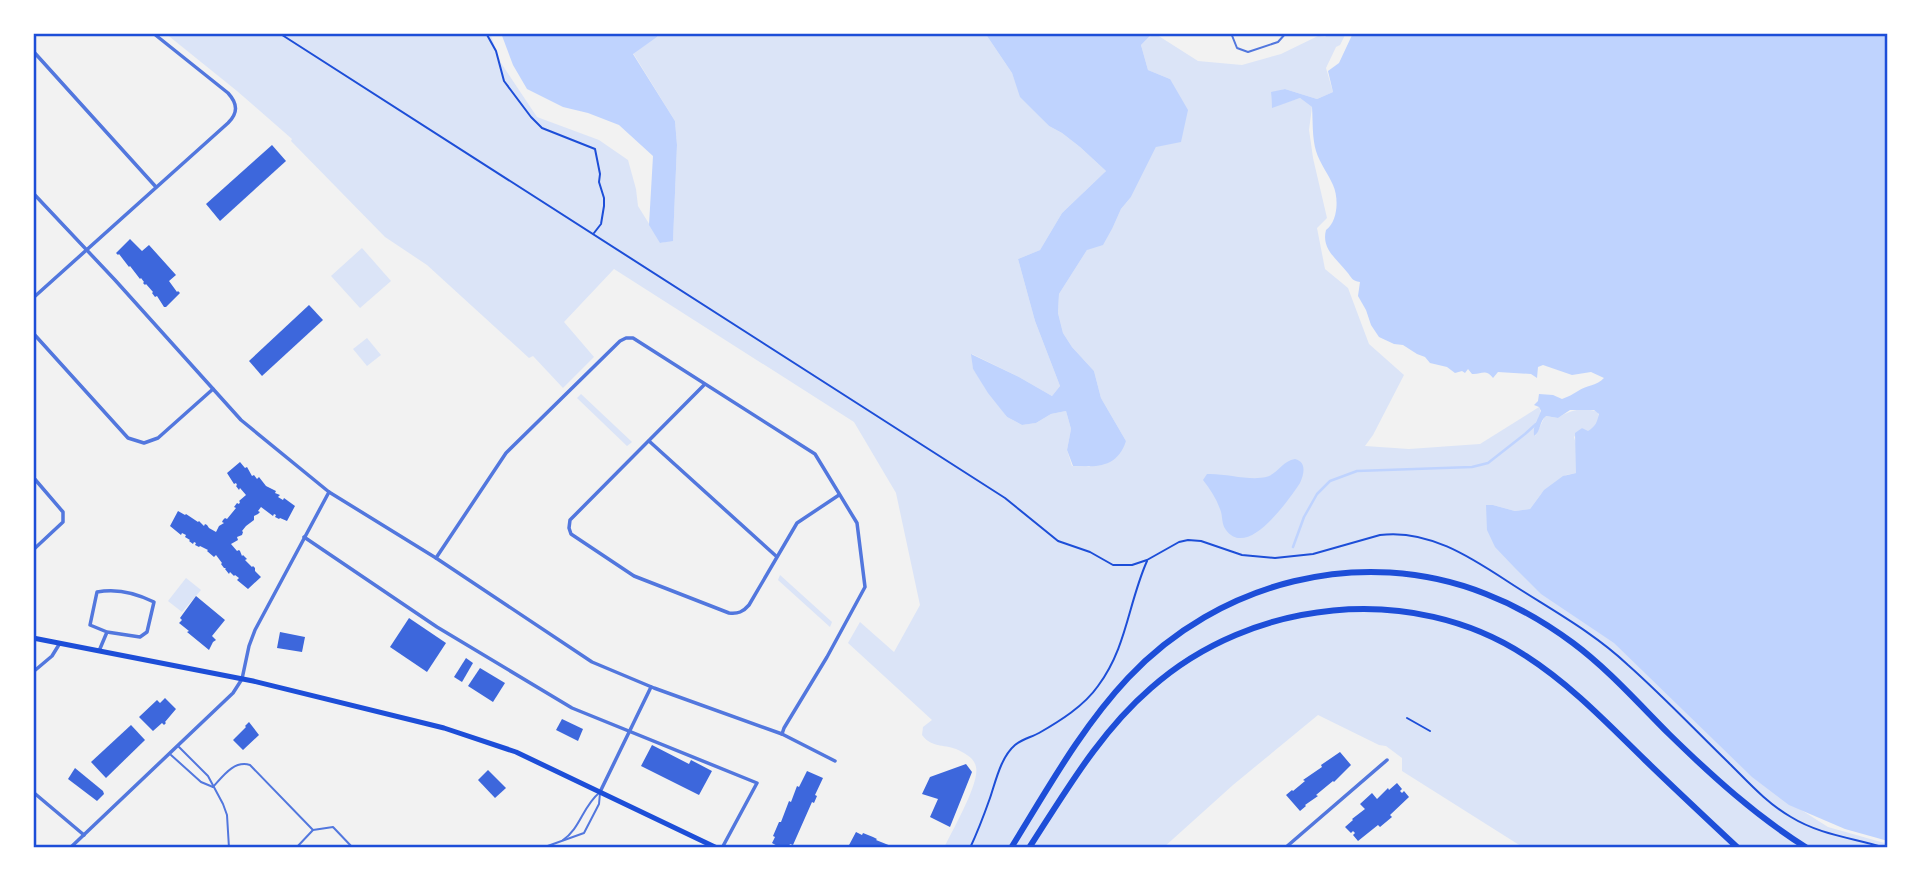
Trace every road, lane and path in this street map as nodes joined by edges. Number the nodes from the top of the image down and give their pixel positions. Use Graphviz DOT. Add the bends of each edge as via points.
graph roads {
  1 [pos="153,33"];
  2 [pos="279,33"];
  3 [pos="486,33"];
  4 [pos="1231,33"];
  5 [pos="1286,33"];
  6 [pos="33,51"];
  7 [pos="156,187"];
  8 [pos="33,193"];
  9 [pos="594,234"];
  10 [pos="87,250"];
  11 [pos="33,298"];
  12 [pos="33,333"];
  13 [pos="704,384"];
  14 [pos="213,389"];
  15 [pos="649,441"];
  16 [pos="33,477"];
  17 [pos="329,492"];
  18 [pos="839,495"];
  19 [pos="304,537"];
  20 [pos="33,550"];
  21 [pos="776,556"];
  22 [pos="436,558"];
  23 [pos="1147,561"];
  24 [pos="107,632"];
  25 [pos="33,638"];
  26 [pos="60,643"];
  27 [pos="99,651"];
  28 [pos="33,672"];
  29 [pos="242,679"];
  30 [pos="651,687"];
  31 [pos="1407,718"];
  32 [pos="629,731"];
  33 [pos="1430,731"];
  34 [pos="782,734"];
  35 [pos="178,746"];
  36 [pos="170,754"];
  37 [pos="1387,760"];
  38 [pos="835,761"];
  39 [pos="213,787"];
  40 [pos="33,792"];
  41 [pos="600,792"];
  42 [pos="313,830"];
  43 [pos="84,835"];
  44 [pos="560,842"];
  45 [pos="70,848"];
  46 [pos="229,848"];
  47 [pos="296,848"];
  48 [pos="353,848"];
  49 [pos="542,848"];
  50 [pos="720,848"];
  51 [pos="970,848"];
  52 [pos="1011,848"];
  53 [pos="1030,848"];
  54 [pos="1284,848"];
  55 [pos="1738,848"];
  56 [pos="1807,848"];
  57 [pos="1886,848"];
  1 -- 7 [label="street" via="228,93 236,107 228,123"];
  2 -- 9 [label="path"];
  3 -- 9 [label="path" via="504,81 531,117 542,128 596,149 604,206"];
  4 -- 5 [label="lane" via="1237,47 1248,52 1278,42"];
  6 -- 7 [label="street"];
  7 -- 10 [label="street"];
  8 -- 10 [label="street"];
  9 -- 23 [label="path" via="1005,498 1058,541 1113,565"];
  10 -- 11 [label="street"];
  10 -- 14 [label="street"];
  12 -- 14 [label="street" via="128,438 144,443 158,438"];
  13 -- 15 [label="street"];
  13 -- 18 [label="street" via="815,454"];
  13 -- 22 [label="street" via="633,338 620,341 506,453"];
  14 -- 17 [label="street" via="240,420"];
  15 -- 21 [label="street"];
  15 -- 21 [label="street" via="570,520 571,534 634,576 737,614 749,605"];
  16 -- 20 [label="street" via="60,506 63,522"];
  17 -- 19 [label="street"];
  17 -- 22 [label="street"];
  18 -- 21 [label="street" via="797,523"];
  18 -- 34 [label="street" via="859,530 864,587"];
  19 -- 29 [label="street" via="255,630"];
  19 -- 32 [label="street" via="535,687"];
  22 -- 30 [label="street" via="592,662"];
  23 -- 51 [label="path" via="1119,649 1100,685 1075,708 1011,749"];
  23 -- 57 [label="path" via="1188,540 1267,558 1306,555 1380,535 1433,541 1480,564 1602,643 1791,817 1833,835"];
  24 -- 24 [label="street" via="140,636 147,632 154,602 110,589 97,592 90,625"];
  24 -- 27 [label="street"];
  25 -- 26 [label="main road"];
  26 -- 27 [label="main road"];
  26 -- 28 [label="street"];
  27 -- 29 [label="main road"];
  29 -- 35 [label="street"];
  29 -- 41 [label="main road" via="444,728 509,749"];
  30 -- 32 [label="street"];
  30 -- 34 [label="street"];
  31 -- 33 [label="path"];
  32 -- 41 [label="street"];
  32 -- 50 [label="street" via="757,783"];
  34 -- 38 [label="street"];
  35 -- 36 [label="street"];
  35 -- 39 [label="lane"];
  36 -- 39 [label="lane"];
  36 -- 43 [label="street"];
  37 -- 54 [label="street"];
  39 -- 42 [label="lane" via="237,765 247,764"];
  39 -- 46 [label="lane" via="227,815"];
  40 -- 43 [label="street"];
  41 -- 44 [label="lane"];
  41 -- 44 [label="lane" via="584,833"];
  41 -- 50 [label="main road"];
  42 -- 47 [label="lane"];
  42 -- 48 [label="lane" via="333,827"];
  43 -- 45 [label="street"];
  44 -- 49 [label="lane"];
  52 -- 56 [label="highway" via="1105,706 1133,673 1176,635 1222,607 1276,585 1371,572 1455,583 1536,618 1615,680 1737,797"];
  53 -- 55 [label="highway" via="1097,747 1128,710 1169,673 1211,646 1260,625 1319,611 1364,609 1432,617 1467,627 1524,654 1576,693"];
}
